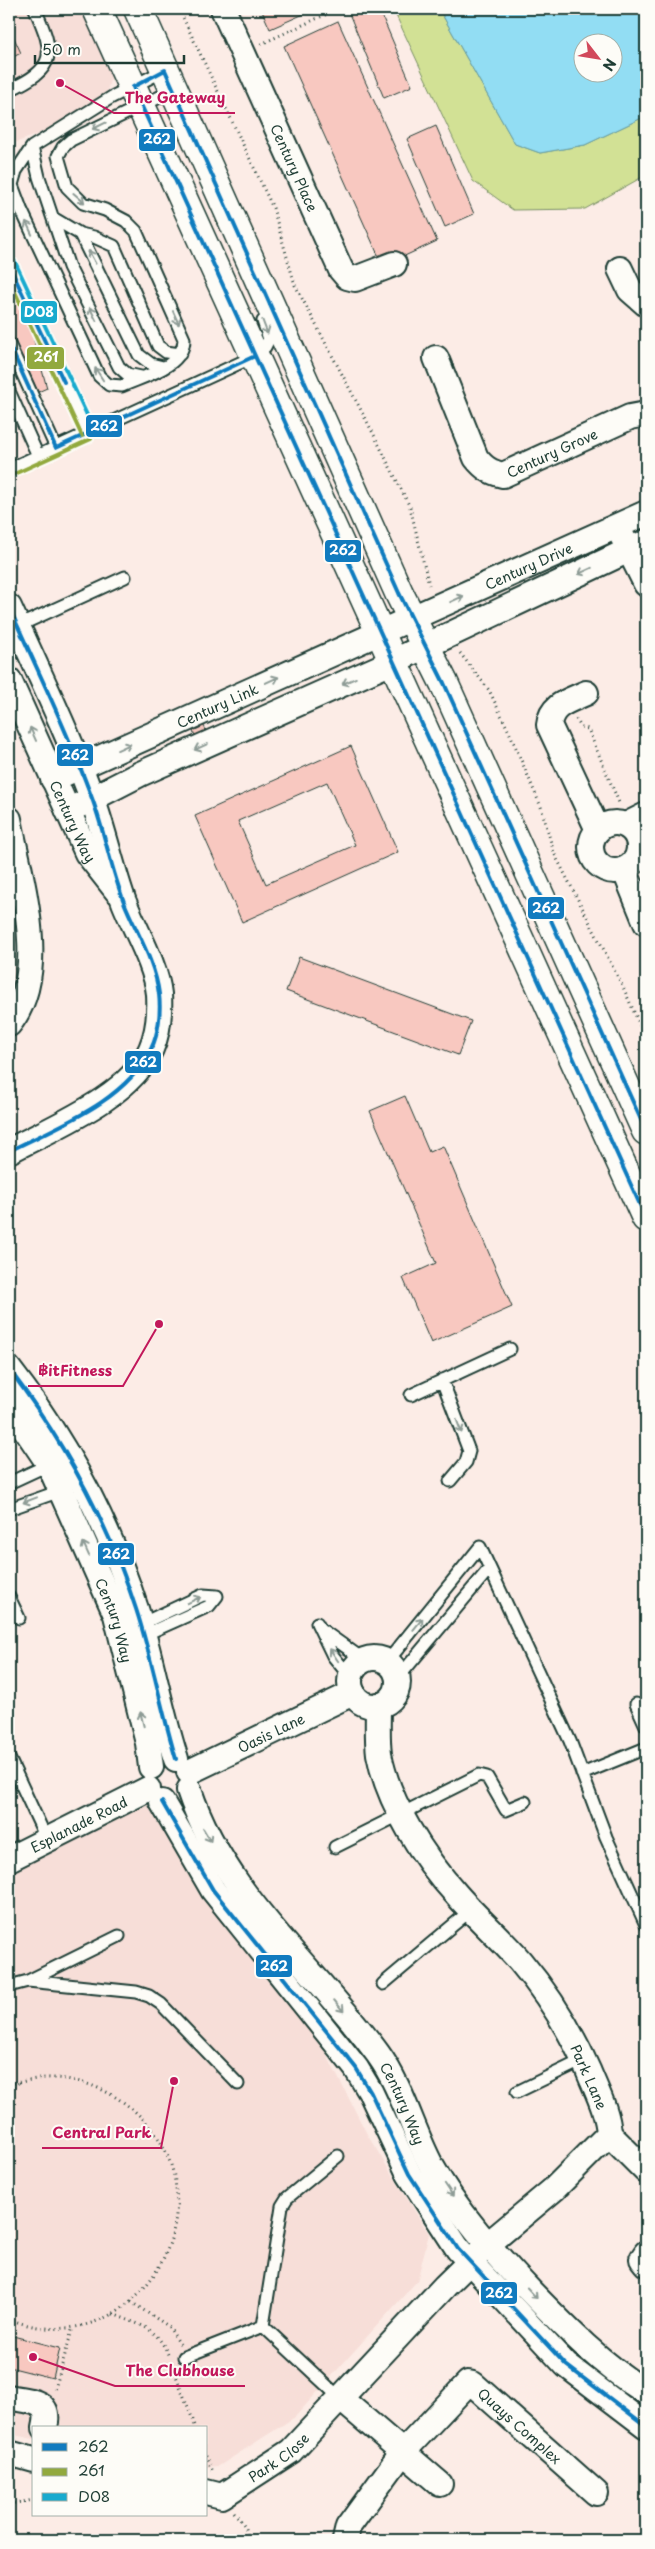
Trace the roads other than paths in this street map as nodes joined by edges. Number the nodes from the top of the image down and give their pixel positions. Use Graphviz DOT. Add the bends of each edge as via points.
graph roads {
  1 [pos="35,9"];
  2 [pos="97,9"];
  3 [pos="138,9"];
  4 [pos="223,9"];
  5 [pos="170,80"];
  6 [pos="9,90"];
  7 [pos="137,96"];
  8 [pos="32,147"];
  9 [pos="202,151"];
  10 [pos="214,208"];
  11 [pos="53,218"];
  12 [pos="80,234"];
  13 [pos="394,264"];
  14 [pos="9,265"];
  15 [pos="620,269"];
  16 [pos="646,304"];
  17 [pos="258,308"];
  18 [pos="9,344"];
  19 [pos="180,354"];
  20 [pos="255,356"];
  21 [pos="436,358"];
  22 [pos="163,367"];
  23 [pos="141,377"];
  24 [pos="9,391"];
  25 [pos="646,414"];
  26 [pos="88,433"];
  27 [pos="56,448"];
  28 [pos="38,456"];
  29 [pos="9,469"];
  30 [pos="637,522"];
  31 [pos="638,546"];
  32 [pos="125,577"];
  33 [pos="646,584"];
  34 [pos="13,617"];
  35 [pos="412,619"];
  36 [pos="381,631"];
  37 [pos="424,645"];
  38 [pos="394,661"];
  39 [pos="9,680"];
  40 [pos="578,697"];
  41 [pos="79,766"];
  42 [pos="53,779"];
  43 [pos="92,800"];
  44 [pos="68,811"];
  45 [pos="9,819"];
  46 [pos="636,820"];
  47 [pos="598,830"];
  48 [pos="636,857"];
  49 [pos="124,900"];
  50 [pos="646,923"];
  51 [pos="9,1024"];
  52 [pos="646,1131"];
  53 [pos="9,1151"];
  54 [pos="646,1218"];
  55 [pos="510,1349"];
  56 [pos="9,1369"];
  57 [pos="442,1380"];
  58 [pos="411,1395"];
  59 [pos="9,1405"];
  60 [pos="59,1460"];
  61 [pos="450,1481"];
  62 [pos="9,1483"];
  63 [pos="84,1484"];
  64 [pos="62,1490"];
  65 [pos="9,1509"];
  66 [pos="489,1569"];
  67 [pos="9,1597"];
  68 [pos="19,1618"];
  69 [pos="142,1630"];
  70 [pos="371,1674"];
  71 [pos="636,1704"];
  72 [pos="378,1705"];
  73 [pos="646,1726"];
  74 [pos="646,1748"];
  75 [pos="9,1758"];
  76 [pos="185,1774"];
  77 [pos="582,1774"];
  78 [pos="154,1786"];
  79 [pos="525,1802"];
  80 [pos="402,1815"];
  81 [pos="48,1840"];
  82 [pos="335,1847"];
  83 [pos="9,1859"];
  84 [pos="471,1910"];
  85 [pos="646,1925"];
  86 [pos="119,1936"];
  87 [pos="28,1981"];
  88 [pos="383,1984"];
  89 [pos="9,1986"];
  90 [pos="583,2060"];
  91 [pos="238,2084"];
  92 [pos="517,2092"];
  93 [pos="609,2134"];
  94 [pos="338,2156"];
  95 [pos="646,2171"];
  96 [pos="488,2245"];
  97 [pos="646,2253"];
  98 [pos="469,2261"];
  99 [pos="646,2264"];
  100 [pos="263,2326"];
  101 [pos="184,2357"];
  102 [pos="646,2392"];
  103 [pos="9,2397"];
  104 [pos="341,2399"];
  105 [pos="46,2422"];
  106 [pos="646,2426"];
  107 [pos="402,2452"];
  108 [pos="9,2453"];
  109 [pos="32,2459"];
  110 [pos="440,2484"];
  111 [pos="596,2493"];
  112 [pos="214,2494"];
  113 [pos="345,2540"];
  1 -- 6 [label="lane" via="49,40 47,61 40,73"];
  2 -- 7 [label="main road"];
  3 -- 5 [label="main road"];
  4 -- 13 [label="street, Century Place" via="340,270 347,277 356,279"];
  5 -- 7 [label="lane"];
  5 -- 7 [label="lane"];
  5 -- 9 [label="main road"];
  7 -- 8 [label="lane" via="52,132"];
  7 -- 19 [label="lane, one-way" via="71,140 58,156 67,187 84,203 126,221 136,231 182,331 184,344"];
  7 -- 20 [label="main road"];
  8 -- 11 [label="lane"];
  23 -- 8 [label="lane, one-way" via="115,386 99,376 12,185 16,171"];
  9 -- 10 [label="lane" via="207,190"];
  9 -- 35 [label="main road"];
  11 -- 12 [label="lane"];
  23 -- 11 [label="lane, one-way" via="127,374 119,367 69,267"];
  12 -- 19 [label="lane" via="114,246 158,346 166,352"];
  22 -- 12 [label="lane, one-way" via="150,364 139,355"];
  14 -- 26 [label="lane"];
  15 -- 16 [label="street" via="630,290"];
  17 -- 20 [label="lane, one-way" via="269,339"];
  18 -- 27 [label="lane"];
  19 -- 22 [label="lane" via="174,362"];
  20 -- 26 [label="lane"];
  20 -- 36 [label="main road"];
  21 -- 25 [label="street, Century Grove" via="476,458 493,473 503,475 630,417"];
  22 -- 23 [label="lane"];
  24 -- 28 [label="lane"];
  26 -- 27 [label="lane"];
  27 -- 28 [label="lane"];
  28 -- 29 [label="lane"];
  30 -- 31 [label="street"];
  35 -- 30 [label="street, Century Drive, one-way"];
  31 -- 33 [label="street"];
  31 -- 37 [label="street, Century Drive, one-way"];
  32 -- 34 [label="lane"];
  34 -- 41 [label="street, Century Way"];
  35 -- 36 [label="street, Century Drive"];
  35 -- 37 [label="main road"];
  36 -- 38 [label="main road"];
  41 -- 36 [label="street, Century Link, one-way"];
  37 -- 38 [label="street, Century Drive"];
  37 -- 52 [label="main road"];
  38 -- 43 [label="street, one-way" via="140,774"];
  38 -- 54 [label="main road"];
  42 -- 39 [label="street, Century Way, one-way"];
  40 -- 47 [label="street" via="554,709 549,725"];
  41 -- 42 [label="street, Century Link"];
  41 -- 43 [label="street, Century Way"];
  42 -- 44 [label="street, Century Way"];
  43 -- 44 [label="street"];
  43 -- 49 [label="street, Century Way"];
  44 -- 49 [label="street, Century Way" via="87,853"];
  45 -- 51 [label="street" via="32,956 25,989"];
  46 -- 47 [label="street" via="606,824"];
  46 -- 48 [label="street" via="634,832 639,842"];
  47 -- 48 [label="street" via="592,841 592,854 599,865 611,870"];
  48 -- 50 [label="street"];
  49 -- 53 [label="street, Century Way" via="159,992 156,1031 150,1050 122,1087"];
  55 -- 57 [label="lane"];
  56 -- 60 [label="street, Century Way" via="45,1417"];
  57 -- 58 [label="lane"];
  57 -- 61 [label="lane, one-way" via="469,1452 466,1462"];
  59 -- 60 [label="street, Century Way"];
  60 -- 62 [label="lane"];
  60 -- 63 [label="street, Century Way"];
  60 -- 64 [label="street, Century Way"];
  63 -- 64 [label="lane"];
  63 -- 69 [label="street, Century Way" via="118,1560"];
  64 -- 65 [label="lane, one-way"];
  78 -- 64 [label="street, Century Way, one-way" via="148,1743 116,1615"];
  66 -- 70 [label="lane"];
  70 -- 66 [label="lane, one-way" via="480,1547"];
  66 -- 77 [label="lane"];
  67 -- 68 [label="lane"];
  69 -- 69 [label="lane, one-way" via="206,1594 217,1596 209,1606"];
  69 -- 76 [label="street, Century Way" via="166,1727"];
  70 -- 70 [label="lane, one-way" via="333,1656 320,1627"];
  70 -- 72 [label="street" via="364,1703"];
  70 -- 72 [label="street" via="395,1692 385,1703"];
  70 -- 76 [label="street, Oasis Lane"];
  71 -- 73 [label="lane"];
  72 -- 80 [label="street, Park Lane" via="380,1757"];
  74 -- 77 [label="lane"];
  75 -- 81 [label="lane"];
  76 -- 78 [label="street" via="161,1760"];
  76 -- 78 [label="street" via="178,1800"];
  76 -- 96 [label="street, Century Way, one-way" via="199,1821 233,1879 378,2055 394,2082 431,2165"];
  77 -- 85 [label="lane"];
  78 -- 81 [label="street, Esplanade Road"];
  78 -- 98 [label="street, Century Way" via="213,1890 356,2068 409,2174"];
  79 -- 80 [label="lane" via="508,1811 504,1809 487,1777 482,1774"];
  80 -- 82 [label="lane"];
  80 -- 84 [label="street, Park Lane" via="432,1865"];
  81 -- 83 [label="street, Esplanade Road"];
  84 -- 88 [label="lane"];
  84 -- 90 [label="street, Park Lane" via="531,1975"];
  86 -- 87 [label="lane"];
  87 -- 89 [label="lane"];
  87 -- 91 [label="lane" via="149,1996 161,2004"];
  90 -- 92 [label="lane"];
  90 -- 93 [label="street, Park Lane" via="603,2107"];
  93 -- 95 [label="street"];
  93 -- 96 [label="street" via="554,2189"];
  94 -- 100 [label="lane" via="287,2198 282,2206"];
  96 -- 98 [label="street"];
  96 -- 102 [label="street, Century Way, one-way" via="574,2338"];
  97 -- 99 [label="street" via="642,2259"];
  98 -- 104 [label="street"];
  98 -- 106 [label="street, Century Way" via="566,2365"];
  100 -- 101 [label="lane"];
  100 -- 104 [label="lane"];
  103 -- 105 [label="street" via="40,2404 46,2409"];
  104 -- 107 [label="street"];
  104 -- 112 [label="street, Park Close" via="291,2451"];
  107 -- 110 [label="street"];
  107 -- 111 [label="street, Quays Complex" via="470,2383"];
  107 -- 113 [label="street" via="348,2528"];
  108 -- 109 [label="street"];
}
